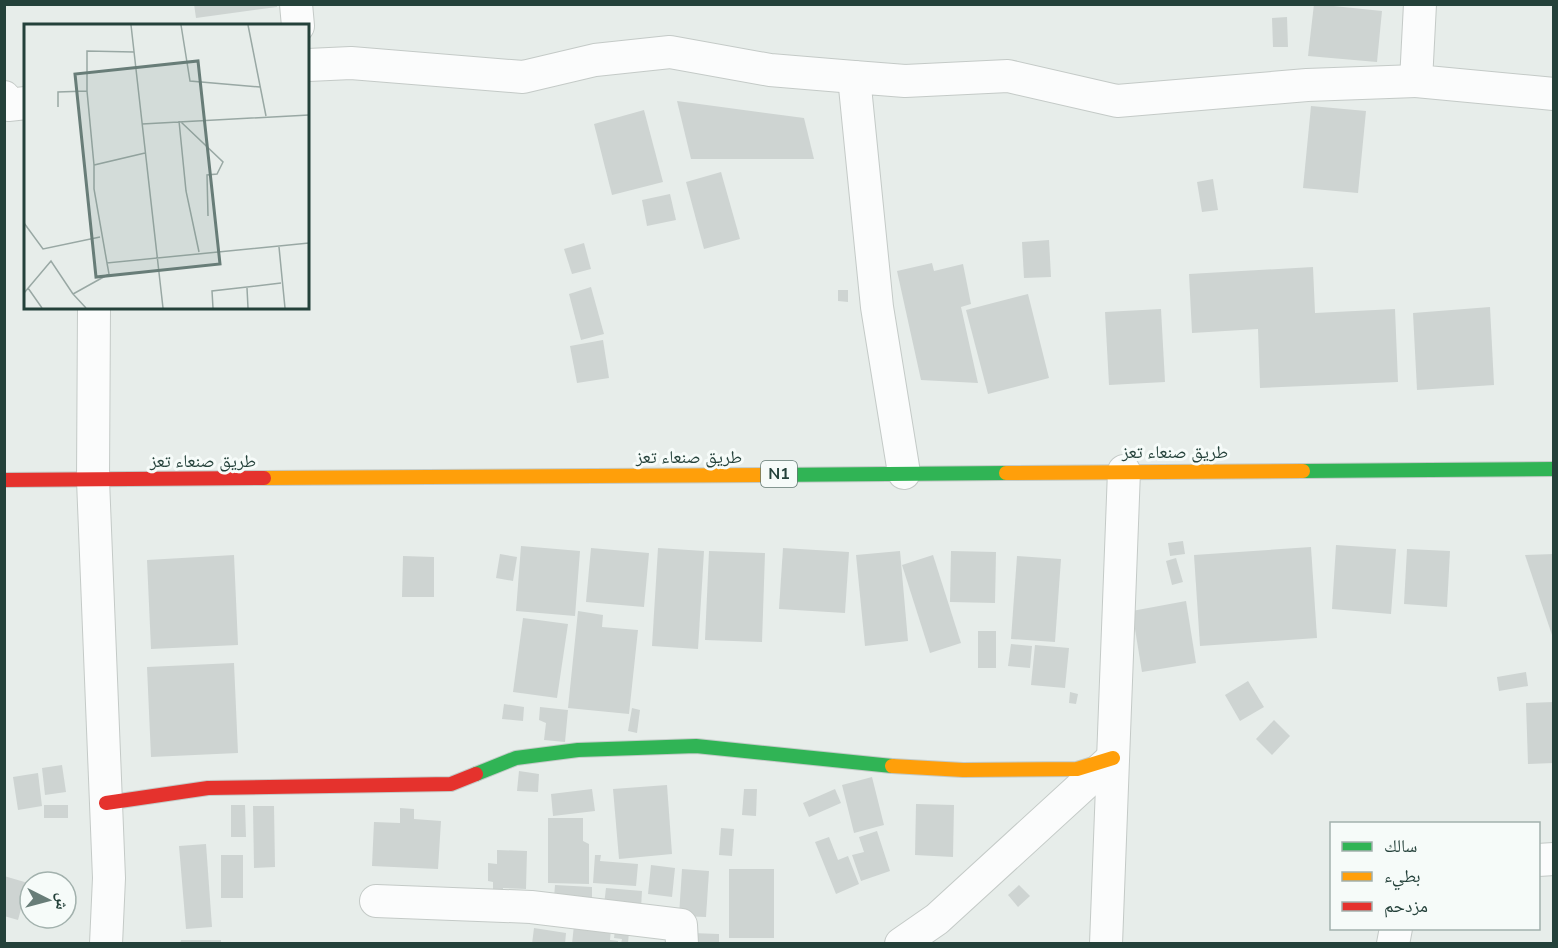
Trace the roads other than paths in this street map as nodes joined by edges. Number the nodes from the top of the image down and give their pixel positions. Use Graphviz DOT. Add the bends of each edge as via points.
graph roads {
  1 [pos="296,4"];
  2 [pos="1420,4"];
  3 [pos="298,24"];
  4 [pos="309,65"];
  5 [pos="854,77"];
  6 [pos="1416,81"];
  7 [pos="1554,94"];
  8 [pos="4,97"];
  9 [pos="24,103"];
  10 [pos="94,309"];
  11 [pos="1554,469"];
  12 [pos="1124,471"];
  13 [pos="904,473"];
  14 [pos="4,480"];
  15 [pos="93,480"];
  16 [pos="1113,758"];
  17 [pos="106,803"];
  18 [pos="376,901"];
  19 [pos="106,944"];
  20 [pos="682,944"];
  21 [pos="901,944"];
  22 [pos="1106,944"];
  1 -- 3 [label="street"];
  2 -- 6 [label="street"];
  4 -- 5 [label="street" via="351,63 523,77 595,60 670,52 770,70"];
  5 -- 6 [label="street" via="905,81 1008,76 1117,101 1307,85"];
  5 -- 13 [label="street" via="877,307"];
  6 -- 7 [label="street"];
  8 -- 9 [label="street" via="8,105"];
  10 -- 15 [label="street"];
  11 -- 12 [label="main road, طريق صنعاء تعز / N1"];
  12 -- 13 [label="main road, طريق صنعاء تعز / N1"];
  12 -- 16 [label="street"];
  13 -- 15 [label="main road, طريق صنعاء تعز / N1"];
  14 -- 15 [label="main road, طريق صنعاء تعز / N1"];
  15 -- 17 [label="street"];
  16 -- 17 [label="main road" via="1077,769 963,770 849,763 696,746 578,750 516,759 451,784 208,788"];
  16 -- 21 [label="street" via="937,919"];
  16 -- 22 [label="street"];
  17 -- 19 [label="street"];
  18 -- 20 [label="street" via="531,907 681,925"];
}
